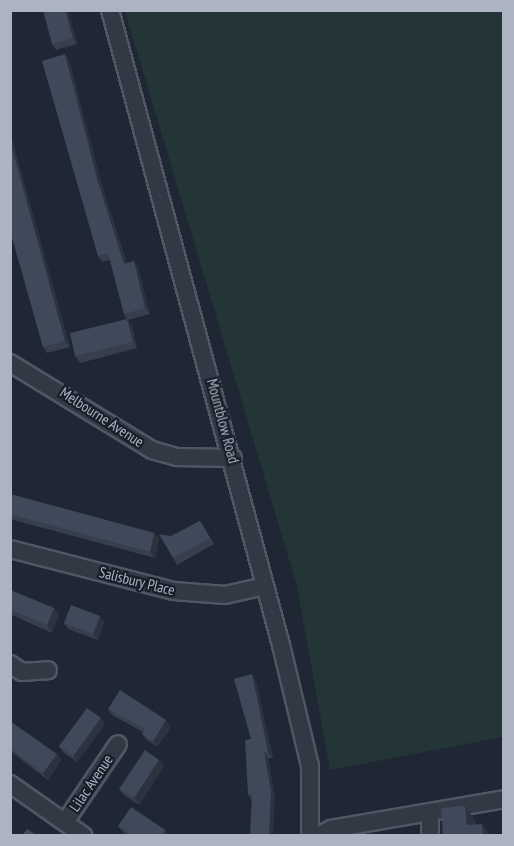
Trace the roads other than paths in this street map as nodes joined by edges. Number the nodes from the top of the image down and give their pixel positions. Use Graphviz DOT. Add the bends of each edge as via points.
graph roads {
  1 [pos="110,10"];
  2 [pos="10,363"];
  3 [pos="233,458"];
  4 [pos="10,549"];
  5 [pos="265,586"];
  6 [pos="10,664"];
  7 [pos="48,670"];
  8 [pos="118,744"];
  9 [pos="10,784"];
  10 [pos="504,800"];
  11 [pos="430,812"];
  12 [pos="65,822"];
  13 [pos="84,836"];
  14 [pos="310,836"];
  15 [pos="318,836"];
  16 [pos="430,836"];
  1 -- 3 [label="street, Mountblow Road"];
  2 -- 3 [label="street, Melbourne Avenue" via="152,450 177,457"];
  3 -- 5 [label="street, Mountblow Road"];
  4 -- 5 [label="street, Salisbury Place" via="174,591 225,595"];
  5 -- 14 [label="street, Mountblow Road" via="310,766"];
  6 -- 7 [label="street" via="22,672"];
  8 -- 12 [label="street, Lilac Avenue"];
  9 -- 12 [label="street, Lilac Avenue"];
  10 -- 11 [label="street"];
  11 -- 15 [label="street"];
  11 -- 16 [label="street"];
  12 -- 13 [label="street, Lilac Avenue"];
}
